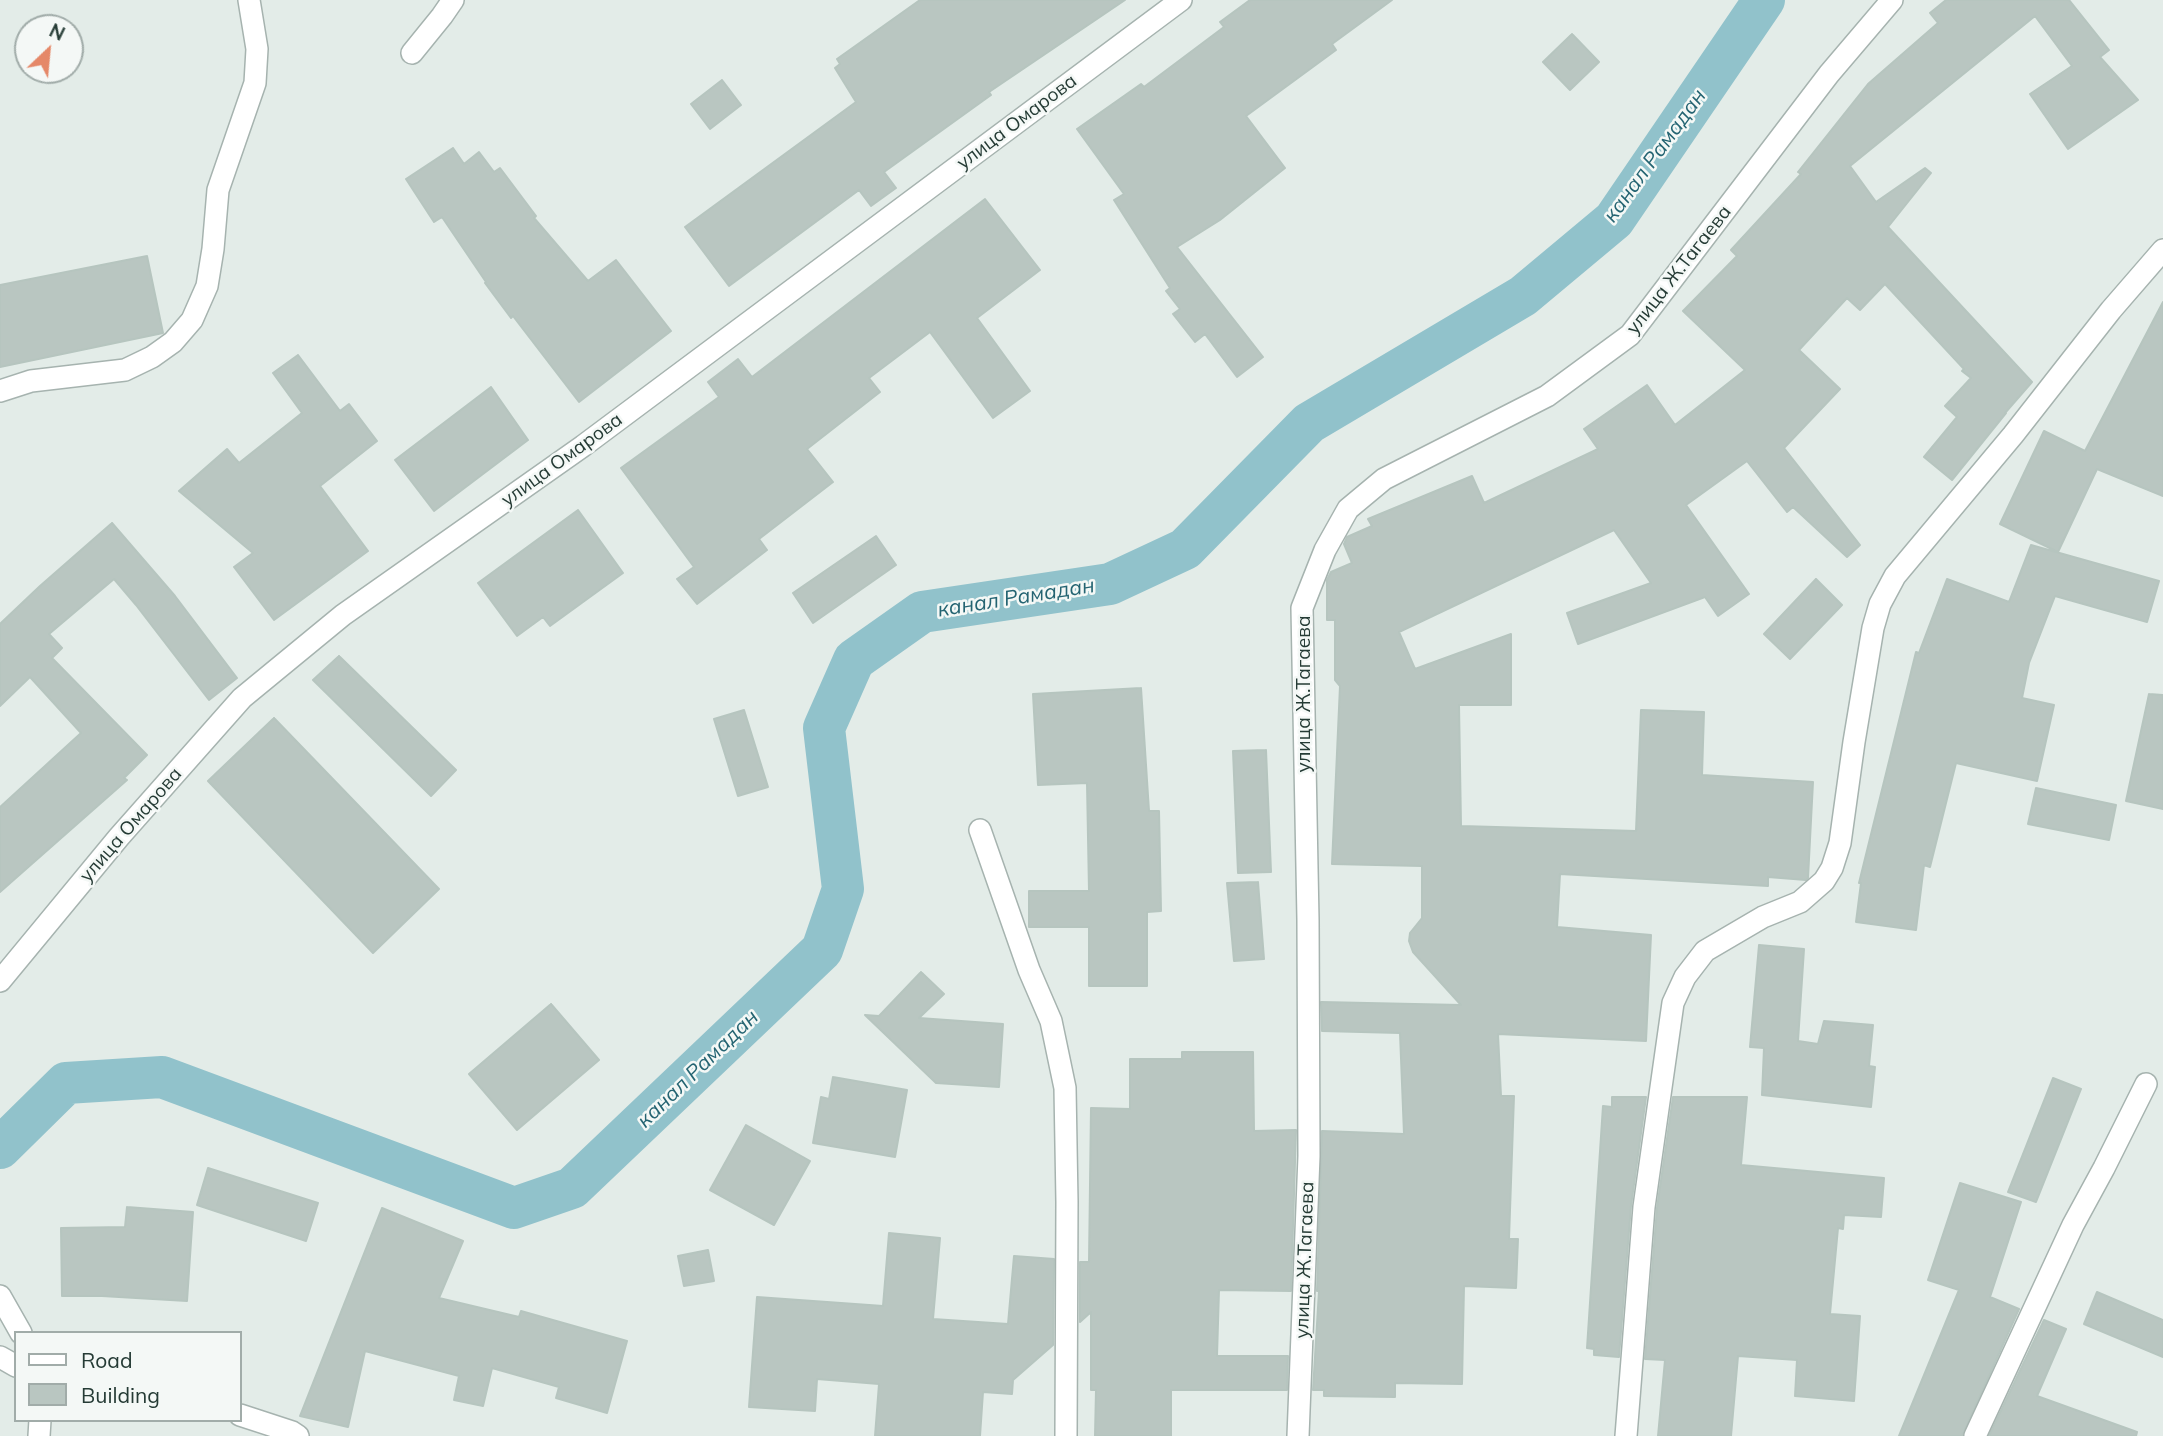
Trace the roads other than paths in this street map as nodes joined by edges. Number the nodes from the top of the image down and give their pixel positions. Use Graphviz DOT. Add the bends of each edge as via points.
graph roads {
  1 [pos="249,0"];
  2 [pos="453,0"];
  3 [pos="1181,0"];
  4 [pos="1892,0"];
  5 [pos="412,53"];
  6 [pos="2163,250"];
  7 [pos="0,391"];
  8 [pos="980,830"];
  9 [pos="0,981"];
  10 [pos="2146,1084"];
  11 [pos="0,1296"];
  12 [pos="20,1331"];
  13 [pos="242,1416"];
  14 [pos="298,1436"];
  15 [pos="1066,1436"];
  16 [pos="1298,1436"];
  17 [pos="1626,1436"];
  18 [pos="1975,1436"];
  1 -- 7 [label="street" via="257,49 255,83 218,190 207,286 192,320 173,342 125,370 31,382"];
  2 -- 5 [label="street"];
  3 -- 9 [label="street, улица Омарова" via="583,446 343,615 242,698"];
  4 -- 16 [label="street, улица Ж.Тагаева" via="1829,74 1630,335 1547,396 1384,479 1348,509 1325,550 1302,608 1309,1156"];
  6 -- 17 [label="street" via="1895,576 1873,628 1840,843 1824,881 1800,902 1763,917 1705,951 1673,1003 1644,1207"];
  8 -- 15 [label="street" via="1051,1021 1065,1088"];
  10 -- 18 [label="street" via="2073,1224"];
  11 -- 12 [label="street"];
  13 -- 14 [label="street"];
}
